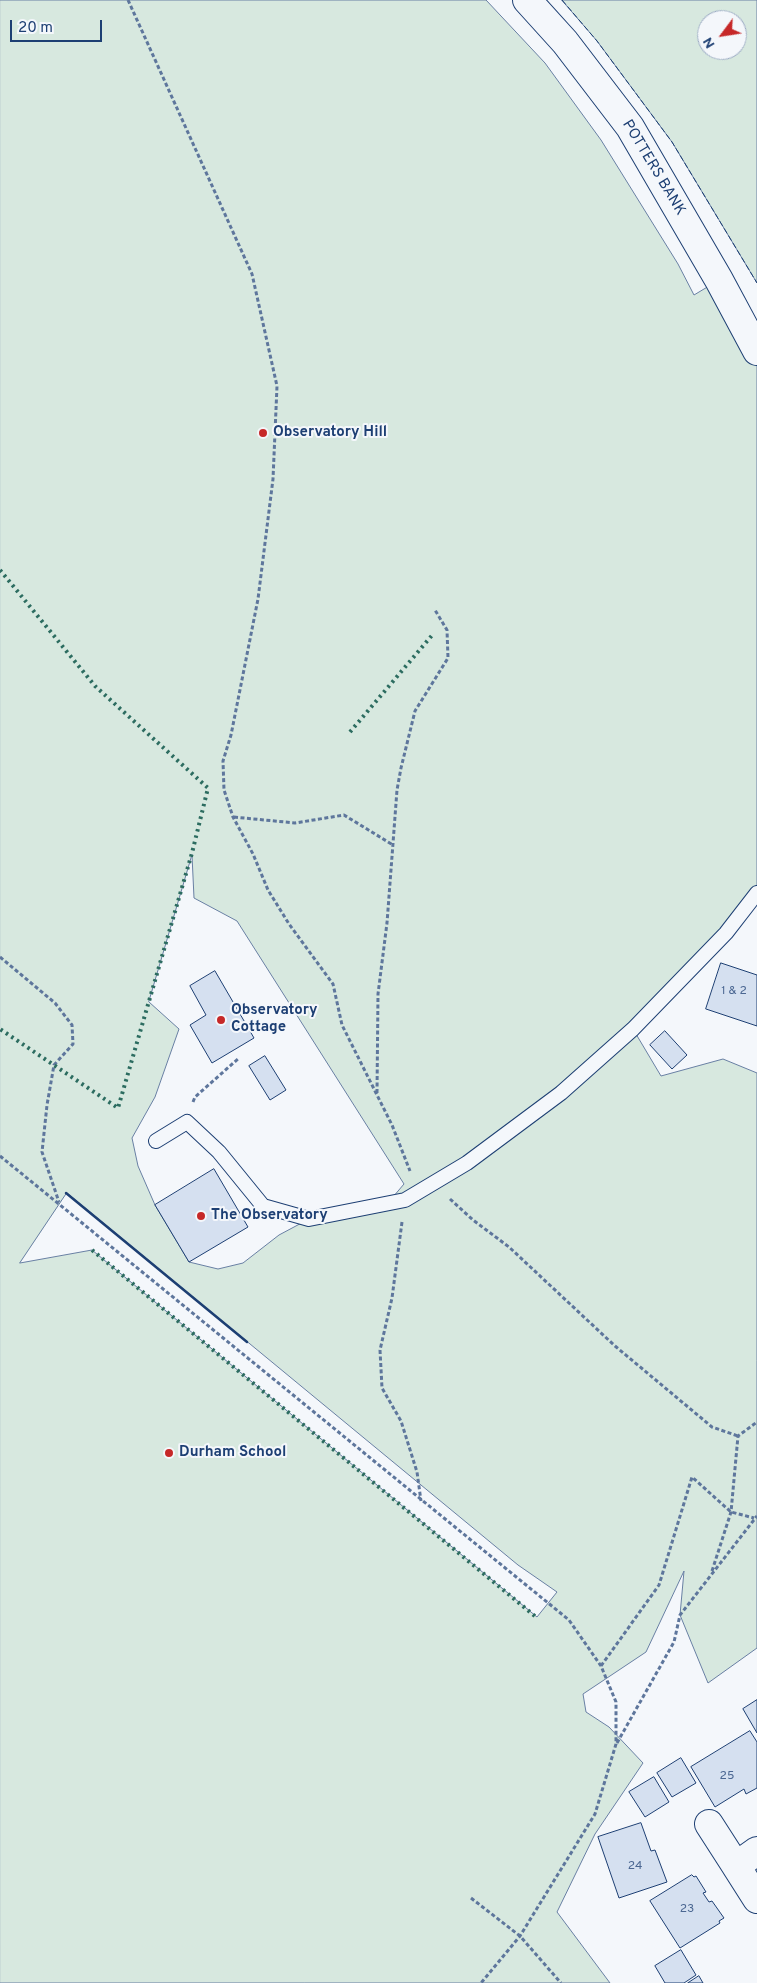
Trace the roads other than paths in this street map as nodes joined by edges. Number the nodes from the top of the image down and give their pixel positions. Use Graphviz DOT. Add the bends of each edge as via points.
graph roads {
  1 [pos="527,0"];
  2 [pos="757,351"];
  3 [pos="757,893"];
  4 [pos="156,1141"];
  5 [pos="708,1824"];
  6 [pos="746,1858"];
  7 [pos="757,1899"];
  1 -- 2 [label="street, POTTERS BANK" via="565,42 630,127"];
  3 -- 4 [label="lane" via="726,933 633,1029 561,1093 509,1133 405,1200 309,1219 263,1206 218,1152 187,1122"];
  5 -- 6 [label="street"];
  6 -- 7 [label="street"];
}
